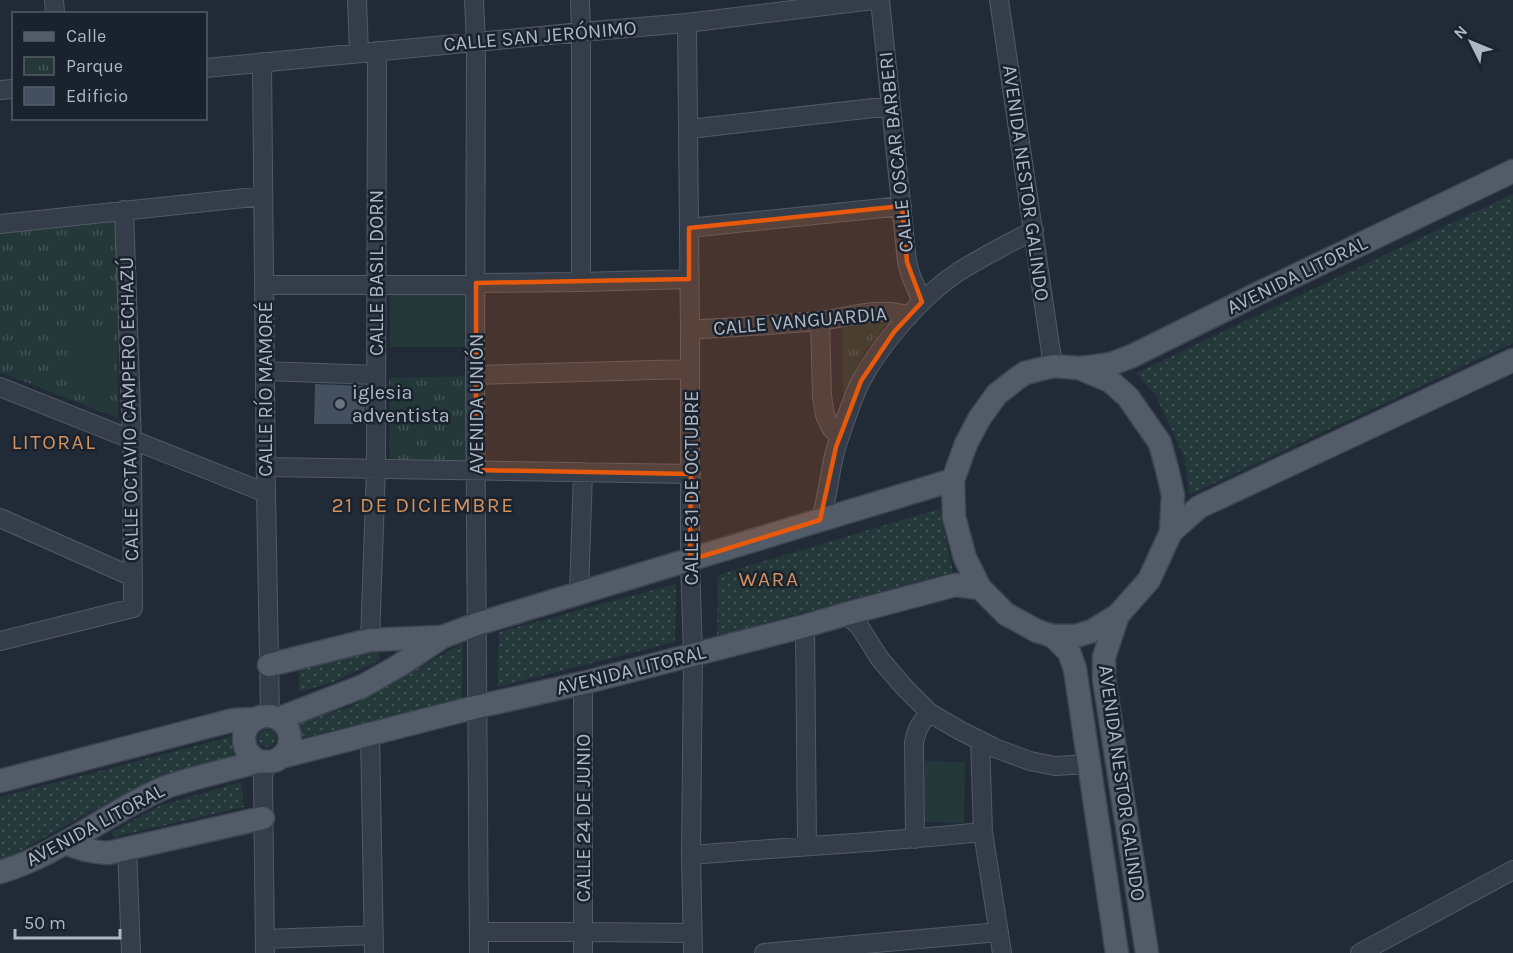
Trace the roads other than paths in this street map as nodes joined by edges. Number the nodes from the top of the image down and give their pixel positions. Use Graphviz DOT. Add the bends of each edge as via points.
graph roads {
  1 [pos="357,0"];
  2 [pos="474,0"];
  3 [pos="580,0"];
  4 [pos="873,0"];
  5 [pos="880,0"];
  6 [pos="999,0"];
  7 [pos="843,2"];
  8 [pos="740,9"];
  9 [pos="687,23"];
  10 [pos="581,32"];
  11 [pos="476,43"];
  12 [pos="368,52"];
  13 [pos="262,62"];
  14 [pos="207,68"];
  15 [pos="891,106"];
  16 [pos="689,129"];
  17 [pos="1513,171"];
  18 [pos="263,196"];
  19 [pos="902,206"];
  20 [pos="124,210"];
  21 [pos="0,224"];
  22 [pos="688,228"];
  23 [pos="1034,230"];
  24 [pos="689,279"];
  25 [pos="581,282"];
  26 [pos="476,283"];
  27 [pos="264,285"];
  28 [pos="376,286"];
  29 [pos="922,302"];
  30 [pos="909,316"];
  31 [pos="820,321"];
  32 [pos="690,330"];
  33 [pos="1513,360"];
  34 [pos="1053,366"];
  35 [pos="1079,368"];
  36 [pos="690,369"];
  37 [pos="265,371"];
  38 [pos="376,375"];
  39 [pos="475,375"];
  40 [pos="0,387"];
  41 [pos="840,436"];
  42 [pos="132,441"];
  43 [pos="266,467"];
  44 [pos="376,469"];
  45 [pos="476,470"];
  46 [pos="583,472"];
  47 [pos="691,474"];
  48 [pos="953,480"];
  49 [pos="266,493"];
  50 [pos="0,518"];
  51 [pos="820,520"];
  52 [pos="1171,532"];
  53 [pos="690,560"];
  54 [pos="133,577"];
  55 [pos="980,588"];
  56 [pos="579,593"];
  57 [pos="846,614"];
  58 [pos="1118,615"];
  59 [pos="477,624"];
  60 [pos="806,626"];
  61 [pos="1053,636"];
  62 [pos="442,637"];
  63 [pos="370,640"];
  64 [pos="0,641"];
  65 [pos="693,655"];
  66 [pos="269,665"];
  67 [pos="583,683"];
  68 [pos="476,707"];
  69 [pos="930,713"];
  70 [pos="268,718"];
  71 [pos="370,733"];
  72 [pos="980,740"];
  73 [pos="270,760"];
  74 [pos="1089,764"];
  75 [pos="0,781"];
  76 [pos="263,818"];
  77 [pos="983,832"];
  78 [pos="915,839"];
  79 [pos="67,843"];
  80 [pos="807,845"];
  81 [pos="127,849"];
  82 [pos="691,855"];
  83 [pos="1513,870"];
  84 [pos="0,872"];
  85 [pos="479,932"];
  86 [pos="583,932"];
  87 [pos="999,932"];
  88 [pos="692,933"];
  89 [pos="374,944"];
  90 [pos="265,946"];
  91 [pos="131,953"];
  92 [pos="479,953"];
  93 [pos="583,953"];
  94 [pos="693,953"];
  95 [pos="764,953"];
  96 [pos="1002,953"];
  97 [pos="1117,953"];
  98 [pos="1147,953"];
  99 [pos="1360,953"];
  1 -- 12 [label="street, CALLE BASIL DORN"];
  2 -- 11 [label="street, AVENIDA UNIÓN"];
  3 -- 10 [label="street"];
  4 -- 7 [label="street, CALLE SAN JERÓNIMO"];
  5 -- 15 [label="street, CALLE OSCAR BARBERI"];
  6 -- 23 [label="street, AVENIDA NESTOR GALINDO"];
  7 -- 8 [label="street, CALLE SAN JERÓNIMO"];
  8 -- 9 [label="street, CALLE SAN JERÓNIMO"];
  9 -- 10 [label="street, CALLE SAN JERÓNIMO"];
  9 -- 16 [label="street, CALLE 31 DE OCTUBRE"];
  10 -- 11 [label="street, CALLE SAN JERÓNIMO"];
  10 -- 25 [label="street"];
  11 -- 12 [label="street, CALLE SAN JERÓNIMO"];
  11 -- 26 [label="street, AVENIDA UNIÓN"];
  12 -- 13 [label="street, CALLE SAN JERÓNIMO"];
  12 -- 28 [label="street, CALLE BASIL DORN"];
  13 -- 14 [label="street, CALLE SAN JERÓNIMO"];
  13 -- 18 [label="street, CALLE RÍO MAMORÉ"];
  15 -- 16 [label="street"];
  15 -- 19 [label="street, CALLE OSCAR BARBERI"];
  16 -- 22 [label="street, CALLE 31 DE OCTUBRE"];
  17 -- 35 [label="main road, AVENIDA LITORAL" via="1132,356 1111,364"];
  18 -- 20 [label="street"];
  18 -- 27 [label="street, CALLE RÍO MAMORÉ"];
  19 -- 22 [label="street"];
  19 -- 29 [label="street, CALLE OSCAR BARBERI" via="907,262"];
  20 -- 21 [label="street"];
  20 -- 42 [label="street, CALLE OCTAVIO CAMPERO ECHAZÚ"];
  22 -- 24 [label="street, CALLE 31 DE OCTUBRE"];
  23 -- 29 [label="street" via="957,273"];
  23 -- 34 [label="street, AVENIDA NESTOR GALINDO"];
  24 -- 25 [label="street"];
  24 -- 32 [label="street, CALLE 31 DE OCTUBRE"];
  25 -- 26 [label="street"];
  26 -- 28 [label="street"];
  26 -- 39 [label="street, AVENIDA UNIÓN"];
  27 -- 28 [label="street"];
  27 -- 37 [label="street, CALLE RÍO MAMORÉ"];
  28 -- 38 [label="street, CALLE BASIL DORN"];
  29 -- 30 [label="street"];
  30 -- 31 [label="street, CALLE VANGUARDIA" via="886,311"];
  30 -- 41 [label="street" via="861,381"];
  31 -- 32 [label="street, CALLE VANGUARDIA"];
  31 -- 41 [label="street" via="825,415"];
  32 -- 36 [label="street, CALLE 31 DE OCTUBRE"];
  33 -- 52 [label="main road" via="1199,507"];
  34 -- 35 [label="main road"];
  34 -- 48 [label="main road" via="1025,373 998,394 979,418"];
  35 -- 52 [label="main road" via="1110,381 1128,397 1160,443 1173,495"];
  36 -- 39 [label="street"];
  36 -- 47 [label="street, CALLE 31 DE OCTUBRE"];
  37 -- 38 [label="street"];
  37 -- 43 [label="street, CALLE RÍO MAMORÉ"];
  38 -- 44 [label="street, CALLE BASIL DORN"];
  39 -- 45 [label="street, AVENIDA UNIÓN"];
  40 -- 42 [label="street"];
  41 -- 51 [label="street"];
  42 -- 49 [label="street"];
  42 -- 54 [label="street, CALLE OCTAVIO CAMPERO ECHAZÚ"];
  43 -- 44 [label="street"];
  43 -- 49 [label="street, CALLE RÍO MAMORÉ"];
  44 -- 45 [label="street"];
  44 -- 63 [label="street, CALLE BASIL DORN"];
  45 -- 46 [label="street"];
  45 -- 59 [label="street, AVENIDA UNIÓN"];
  46 -- 47 [label="street"];
  46 -- 56 [label="street"];
  47 -- 53 [label="street, CALLE 31 DE OCTUBRE"];
  48 -- 51 [label="main road"];
  48 -- 55 [label="main road" via="954,517 965,558"];
  49 -- 66 [label="street, CALLE RÍO MAMORÉ"];
  50 -- 54 [label="street"];
  51 -- 53 [label="main road"];
  52 -- 58 [label="main road" via="1149,580"];
  53 -- 56 [label="main road"];
  53 -- 65 [label="street, CALLE 31 DE OCTUBRE"];
  54 -- 64 [label="street, CALLE OCTAVIO CAMPERO ECHAZÚ" via="133,608"];
  55 -- 57 [label="main road, AVENIDA LITORAL" via="955,585"];
  55 -- 61 [label="main road" via="1006,614"];
  56 -- 59 [label="main road"];
  57 -- 60 [label="main road, AVENIDA LITORAL"];
  57 -- 69 [label="street" via="859,626 880,659"];
  58 -- 61 [label="main road" via="1076,636"];
  58 -- 98 [label="main road, AVENIDA NESTOR GALINDO" via="1104,657 1104,679"];
  59 -- 62 [label="main road"];
  59 -- 68 [label="street, AVENIDA UNIÓN"];
  60 -- 65 [label="main road, AVENIDA LITORAL"];
  60 -- 80 [label="street"];
  61 -- 74 [label="main road, AVENIDA NESTOR GALINDO" via="1069,652 1075,669"];
  62 -- 63 [label="main road"];
  62 -- 70 [label="main road" via="363,686"];
  63 -- 66 [label="main road"];
  65 -- 67 [label="main road, AVENIDA LITORAL"];
  65 -- 82 [label="street, CALLE 31 DE OCTUBRE"];
  66 -- 70 [label="street, CALLE RÍO MAMORÉ"];
  67 -- 68 [label="main road, AVENIDA LITORAL"];
  67 -- 86 [label="street, CALLE 24 DE JUNIO"];
  68 -- 71 [label="main road, AVENIDA LITORAL"];
  68 -- 85 [label="street, AVENIDA UNIÓN"];
  69 -- 72 [label="street"];
  69 -- 78 [label="street" via="920,723 914,743"];
  70 -- 73 [label="main road" via="283,723 290,736 286,751"];
  70 -- 73 [label="main road" via="249,724 244,738 253,758"];
  70 -- 75 [label="main road" via="233,720"];
  71 -- 73 [label="main road, AVENIDA LITORAL"];
  71 -- 89 [label="street"];
  72 -- 74 [label="street" via="1030,761 1055,766"];
  72 -- 77 [label="street"];
  73 -- 76 [label="street" via="263,777"];
  73 -- 79 [label="main road, AVENIDA LITORAL" via="161,788"];
  74 -- 97 [label="main road, AVENIDA NESTOR GALINDO"];
  76 -- 81 [label="main road"];
  76 -- 90 [label="street"];
  77 -- 78 [label="street"];
  77 -- 87 [label="street"];
  78 -- 80 [label="street"];
  79 -- 81 [label="main road" via="94,852"];
  79 -- 84 [label="main road, AVENIDA LITORAL"];
  80 -- 82 [label="street"];
  81 -- 91 [label="street"];
  82 -- 88 [label="street, CALLE 31 DE OCTUBRE"];
  83 -- 99 [label="street"];
  85 -- 86 [label="street"];
  85 -- 92 [label="street, AVENIDA UNIÓN"];
  86 -- 88 [label="street"];
  86 -- 93 [label="street, CALLE 24 DE JUNIO"];
  87 -- 95 [label="street"];
  87 -- 96 [label="street"];
  88 -- 94 [label="street, CALLE 31 DE OCTUBRE"];
  89 -- 90 [label="street"];
}
